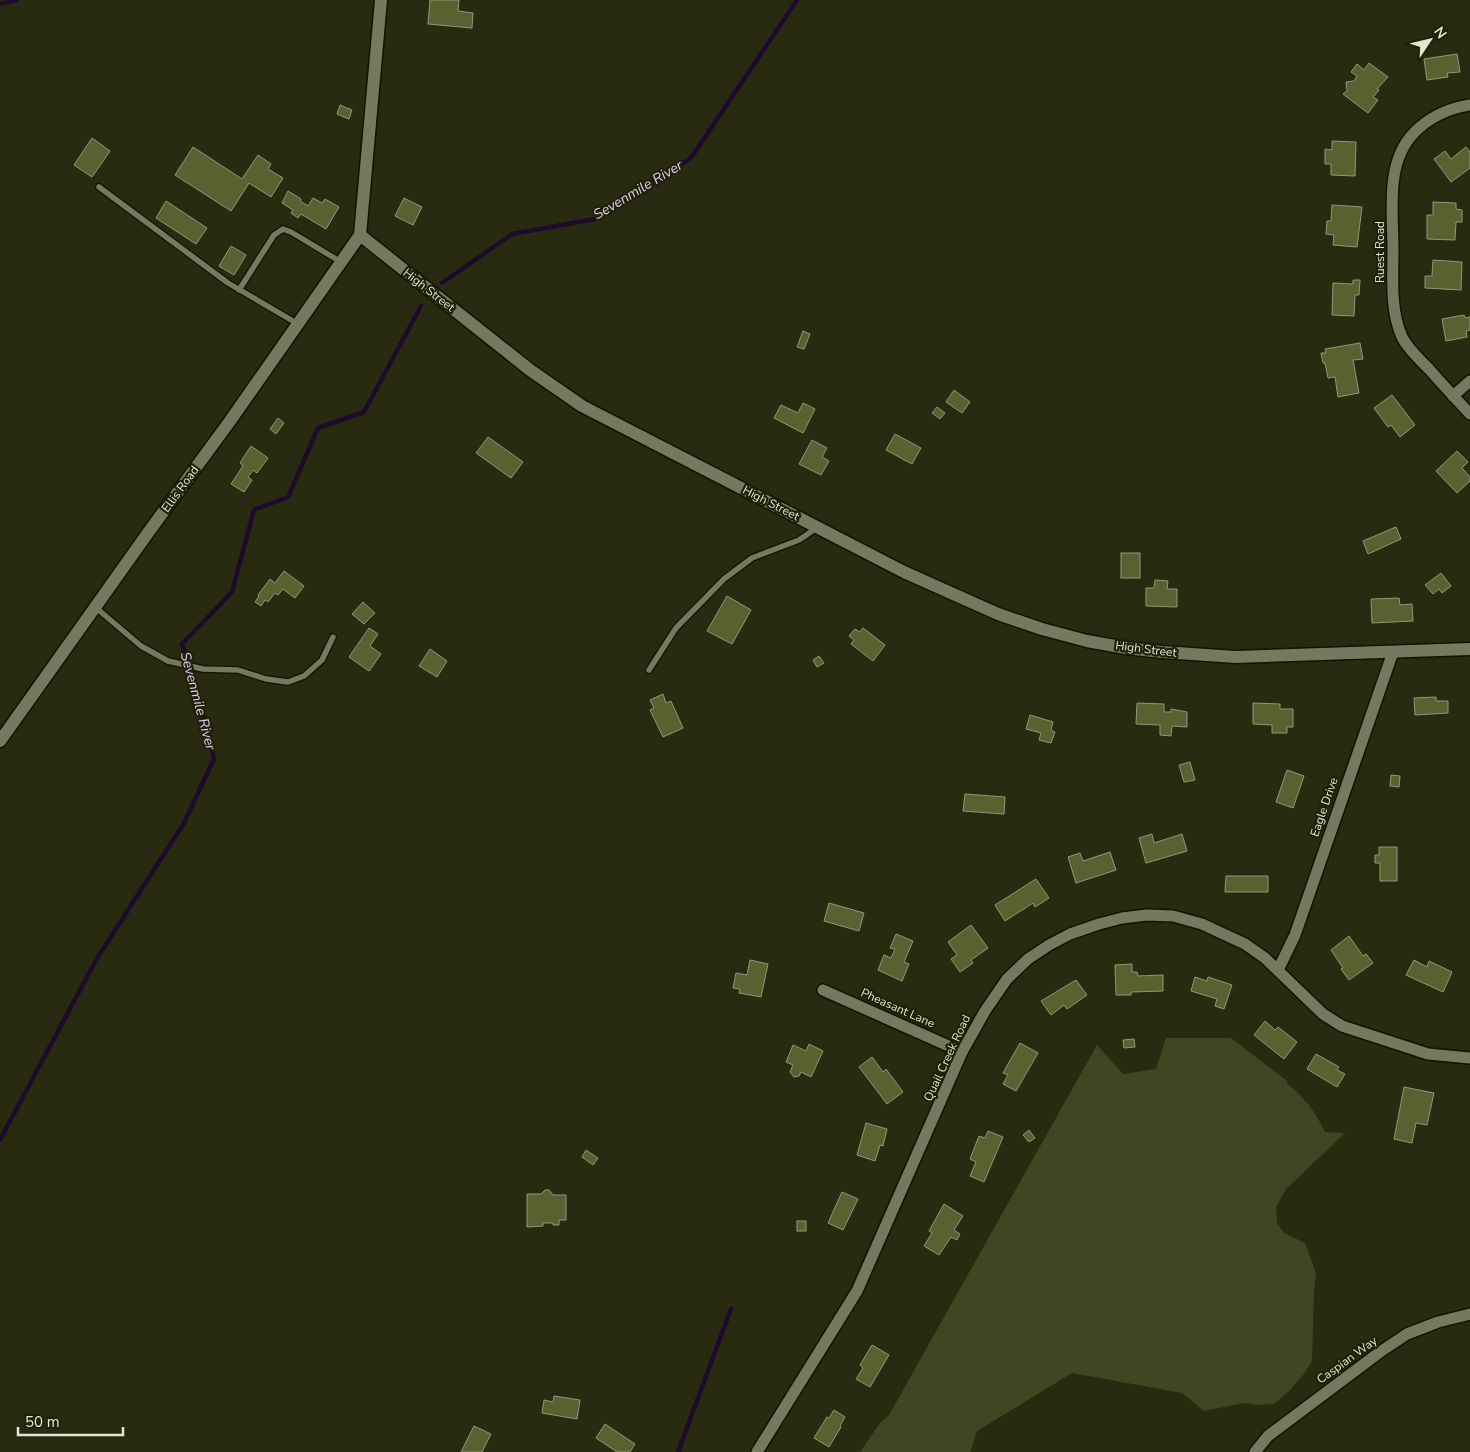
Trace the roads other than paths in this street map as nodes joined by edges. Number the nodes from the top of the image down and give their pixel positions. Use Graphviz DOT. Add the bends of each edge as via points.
graph roads {
  1 [pos="381,0"];
  2 [pos="1470,106"];
  3 [pos="99,188"];
  4 [pos="360,235"];
  5 [pos="342,262"];
  6 [pos="239,290"];
  7 [pos="298,324"];
  8 [pos="1470,381"];
  9 [pos="1453,396"];
  10 [pos="1470,414"];
  11 [pos="818,527"];
  12 [pos="95,607"];
  13 [pos="334,637"];
  14 [pos="1470,649"];
  15 [pos="1392,652"];
  16 [pos="649,670"];
  17 [pos="0,741"];
  18 [pos="1278,970"];
  19 [pos="823,990"];
  20 [pos="962,1052"];
  21 [pos="1470,1058"];
  22 [pos="1470,1314"];
  23 [pos="757,1452"];
  24 [pos="1254,1452"];
  1 -- 4 [label="street"];
  2 -- 9 [label="street, Ruest Road" via="1446,111 1413,133 1398,157 1393,186 1394,297 1398,325 1411,351"];
  3 -- 6 [label="lane"];
  4 -- 5 [label="street, Ellis Road"];
  4 -- 11 [label="street, High Street" via="530,370 582,406"];
  5 -- 6 [label="lane" via="283,229 274,235"];
  5 -- 7 [label="street, Ellis Road"];
  6 -- 7 [label="lane"];
  7 -- 12 [label="street, Ellis Road"];
  8 -- 9 [label="street"];
  9 -- 10 [label="street, Ruest Road"];
  11 -- 15 [label="street, High Street" via="904,572 998,614 1087,641 1209,656"];
  11 -- 16 [label="lane" via="800,540 752,558 724,579 676,628"];
  12 -- 13 [label="lane" via="141,646 168,661 238,670 288,682 304,676 322,660"];
  12 -- 17 [label="street, Ellis Road"];
  14 -- 15 [label="street, High Street"];
  15 -- 18 [label="street, Eagle Drive" via="1295,935"];
  18 -- 20 [label="street, Quail Creek Road" via="1245,944 1202,924 1173,916 1122,918 1070,934 1028,959 1007,979"];
  18 -- 21 [label="street, Quail Creek Road" via="1323,1014 1342,1026 1428,1054"];
  19 -- 20 [label="street, Pheasant Lane"];
  20 -- 23 [label="street, Quail Creek Road" via="858,1291"];
  22 -- 24 [label="street, Caspian Way" via="1438,1322 1387,1347 1268,1436"];
}
